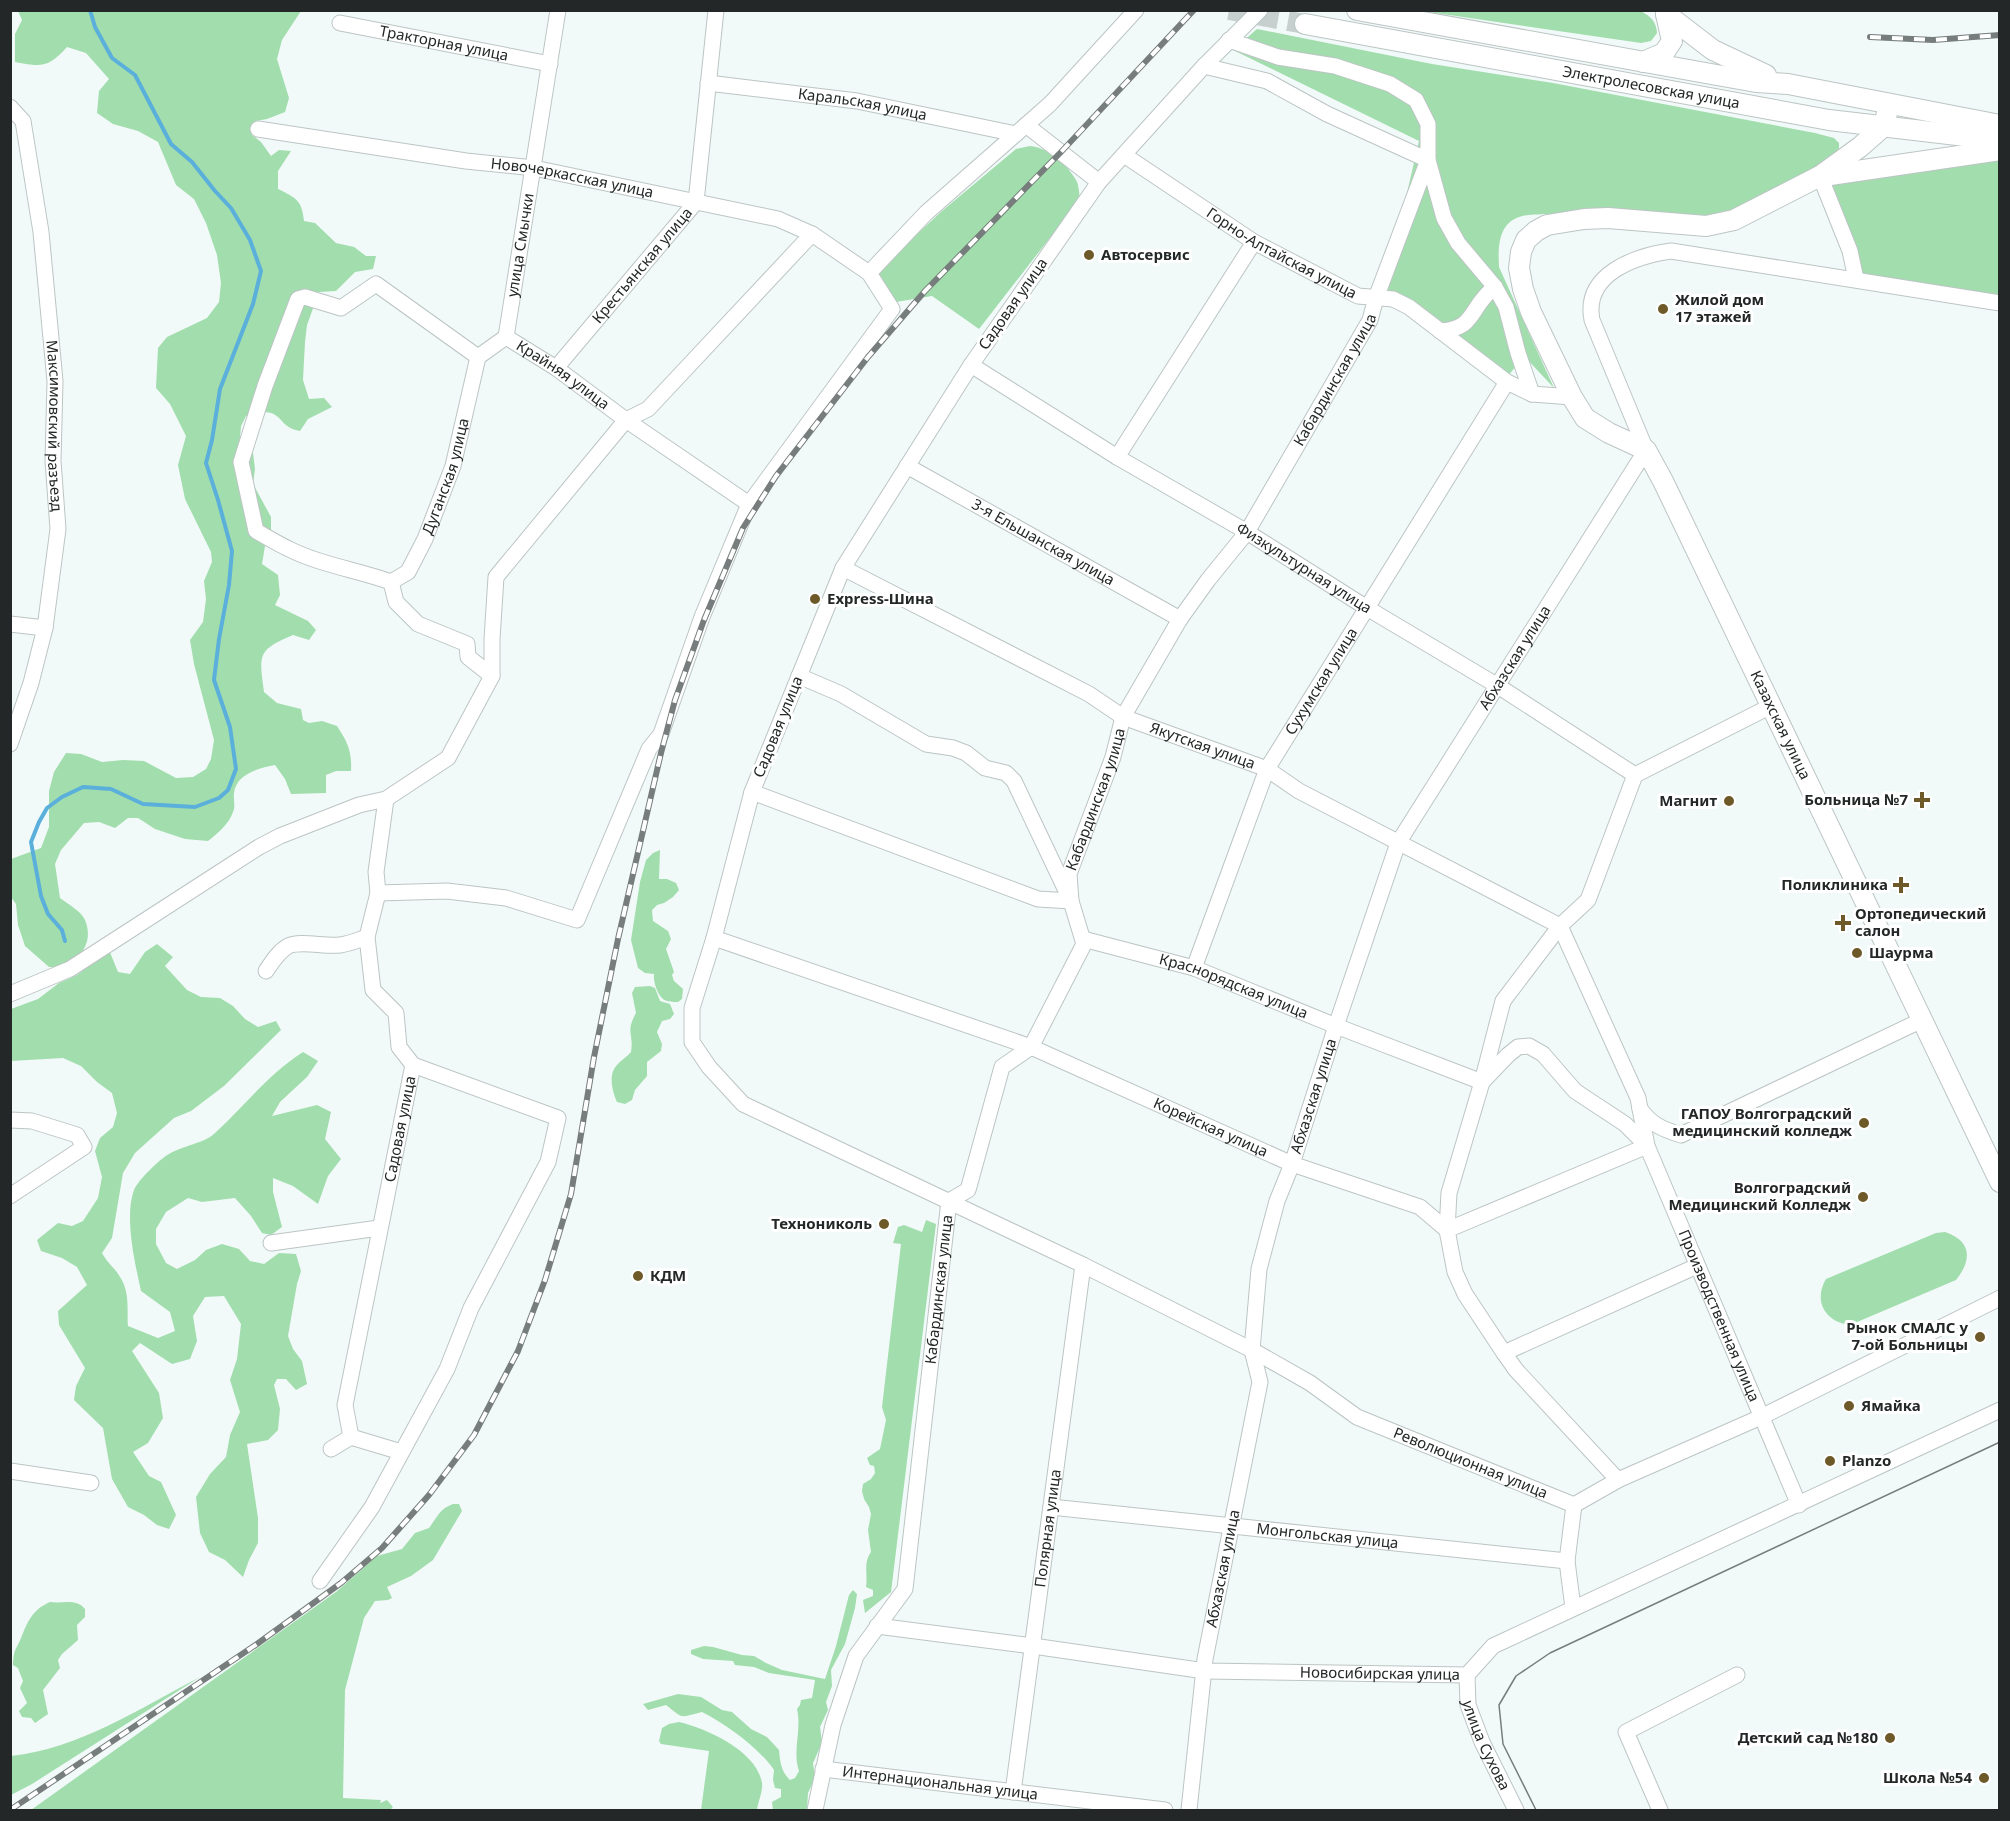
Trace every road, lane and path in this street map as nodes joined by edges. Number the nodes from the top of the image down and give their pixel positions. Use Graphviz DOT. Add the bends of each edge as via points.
graph roads {
  1 [pos="558,10"];
  2 [pos="716,10"];
  3 [pos="1136,10"];
  4 [pos="1260,10"];
  5 [pos="1357,10"];
  6 [pos="1665,12"];
  7 [pos="340,23"];
  8 [pos="1305,24"];
  9 [pos="1229,40"];
  10 [pos="1643,62"];
  11 [pos="550,64"];
  12 [pos="1204,66"];
  13 [pos="708,83"];
  14 [pos="1788,84"];
  15 [pos="1889,104"];
  16 [pos="10,107"];
  17 [pos="1829,120"];
  18 [pos="2000,124"];
  19 [pos="1884,126"];
  20 [pos="258,129"];
  21 [pos="1021,130"];
  22 [pos="2000,140"];
  23 [pos="2000,150"];
  24 [pos="1124,155"];
  25 [pos="1428,160"];
  26 [pos="1839,162"];
  27 [pos="534,168"];
  28 [pos="1820,176"];
  29 [pos="1100,182"];
  30 [pos="696,202"];
  31 [pos="812,234"];
  32 [pos="1254,242"];
  33 [pos="869,273"];
  34 [pos="1856,279"];
  35 [pos="1495,287"];
  36 [pos="1376,298"];
  37 [pos="2000,303"];
  38 [pos="1440,331"];
  39 [pos="506,337"];
  40 [pos="478,357"];
  41 [pos="971,365"];
  42 [pos="556,368"];
  43 [pos="1507,382"];
  44 [pos="1532,394"];
  45 [pos="1572,397"];
  46 [pos="626,420"];
  47 [pos="1646,450"];
  48 [pos="1117,457"];
  49 [pos="907,466"];
  50 [pos="749,504"];
  51 [pos="1247,532"];
  52 [pos="843,568"];
  53 [pos="391,582"];
  54 [pos="1366,608"];
  55 [pos="1180,619"];
  56 [pos="10,624"];
  57 [pos="45,628"];
  58 [pos="492,676"];
  59 [pos="799,676"];
  60 [pos="1498,686"];
  61 [pos="1771,706"];
  62 [pos="1123,717"];
  63 [pos="10,744"];
  64 [pos="1267,769"];
  65 [pos="1635,776"];
  66 [pos="752,792"];
  67 [pos="386,799"];
  68 [pos="1398,843"];
  69 [pos="378,893"];
  70 [pos="1071,902"];
  71 [pos="1560,926"];
  72 [pos="367,937"];
  73 [pos="714,938"];
  74 [pos="1083,939"];
  75 [pos="1194,968"];
  76 [pos="266,971"];
  77 [pos="10,994"];
  78 [pos="1922,1020"];
  79 [pos="1336,1026"];
  80 [pos="1031,1047"];
  81 [pos="413,1065"];
  82 [pos="1482,1082"];
  83 [pos="1640,1108"];
  84 [pos="10,1120"];
  85 [pos="1647,1146"];
  86 [pos="1292,1164"];
  87 [pos="2000,1182"];
  88 [pos="10,1196"];
  89 [pos="949,1201"];
  90 [pos="379,1228"];
  91 [pos="1447,1230"];
  92 [pos="271,1243"];
  93 [pos="1083,1266"];
  94 [pos="1697,1266"];
  95 [pos="2000,1298"];
  96 [pos="1252,1350"];
  97 [pos="1504,1353"];
  98 [pos="2000,1410"];
  99 [pos="1761,1417"];
  100 [pos="351,1437"];
  101 [pos="331,1449"];
  102 [pos="401,1452"];
  103 [pos="10,1471"];
  104 [pos="1618,1479"];
  105 [pos="91,1483"];
  106 [pos="1574,1505"];
  107 [pos="1799,1505"];
  108 [pos="1051,1507"];
  109 [pos="1231,1526"];
  110 [pos="1567,1561"];
  111 [pos="320,1581"];
  112 [pos="1573,1608"];
  113 [pos="877,1626"];
  114 [pos="1033,1646"];
  115 [pos="1205,1671"];
  116 [pos="1467,1675"];
  117 [pos="1737,1675"];
  118 [pos="824,1769"];
  119 [pos="1013,1792"];
  120 [pos="815,1810"];
  121 [pos="1165,1810"];
  122 [pos="1189,1810"];
  123 [pos="1516,1810"];
  124 [pos="1660,1810"];
  1 -- 11 [label="street, улица Смычки"];
  2 -- 13 [label="street, Крестьянская улица"];
  3 -- 21 [label="street"];
  4 -- 9 [label="street, Садовая улица"];
  5 -- 10 [label="main road, Электролесовская улица"];
  6 -- 10 [label="main road" via="1672,41 1664,53"];
  6 -- 14 [label="main road" via="1713,50"];
  7 -- 11 [label="street, Тракторная улица"];
  8 -- 17 [label="main road, Электролесовская улица"];
  9 -- 12 [label="street, Садовая улица"];
  9 -- 25 [label="street" via="1278,57 1335,66 1390,84 1416,100 1428,124"];
  10 -- 14 [label="main road, Электролесовская улица"];
  11 -- 27 [label="street, улица Смычки"];
  12 -- 24 [label="street, Садовая улица"];
  12 -- 25 [label="street" via="1267,81 1327,114"];
  13 -- 21 [label="street, Каральская улица" via="857,101"];
  13 -- 30 [label="street, Крестьянская улица"];
  14 -- 15 [label="main road, Электролесовская улица"];
  15 -- 18 [label="main road, Электролесовская улица"];
  15 -- 19 [label="main road"];
  16 -- 57 [label="street, Максимовский разъезд" via="23,121 41,232 55,381 53,461 58,529"];
  17 -- 19 [label="main road, Электролесовская улица"];
  17 -- 26 [label="main road" via="1847,140 1847,149"];
  19 -- 22 [label="main road, Электролесовская улица"];
  19 -- 26 [label="main road"];
  20 -- 27 [label="street, Новочеркасская улица"];
  21 -- 29 [label="street"];
  21 -- 33 [label="street" via="926,213"];
  23 -- 28 [label="main road"];
  24 -- 29 [label="street, Садовая улица"];
  24 -- 32 [label="street, Горно-Алтайская улица"];
  25 -- 35 [label="street" via="1444,218 1458,243"];
  25 -- 36 [label="street, Кабардинская улица"];
  26 -- 28 [label="main road"];
  27 -- 30 [label="street, Новочеркасская улица"];
  27 -- 39 [label="street, улица Смычки"];
  28 -- 34 [label="street" via="1850,251"];
  28 -- 45 [label="main road" via="1750,213 1706,226 1608,218 1560,222 1536,231 1521,252 1522,289"];
  29 -- 41 [label="street, Садовая улица"];
  30 -- 31 [label="street, Новочеркасская улица" via="778,219"];
  30 -- 42 [label="street, Крестьянская улица"];
  31 -- 33 [label="street, Новочеркасская улица"];
  31 -- 46 [label="street" via="648,409"];
  32 -- 36 [label="street, Горно-Алтайская улица" via="1358,296"];
  32 -- 48 [label="street"];
  33 -- 50 [label="street" via="892,309"];
  34 -- 37 [label="street"];
  34 -- 47 [label="street" via="1671,251 1634,260 1607,275 1595,290 1590,308 1592,320"];
  35 -- 38 [label="street" via="1480,300 1461,327"];
  35 -- 44 [label="street" via="1506,308"];
  36 -- 38 [label="street, Горно-Алтайская улица" via="1392,299 1409,307"];
  36 -- 51 [label="street, Кабардинская улица" via="1371,320"];
  38 -- 43 [label="street, Горно-Алтайская улица"];
  39 -- 40 [label="street, Крайняя улица"];
  39 -- 42 [label="street, Крайняя улица"];
  40 -- 53 [label="street, Дуганская улица" via="453,466 425,539 408,572"];
  40 -- 53 [label="street" via="376,284 341,308 305,297 298,299 241,462 256,531 289,549"];
  41 -- 48 [label="street, Физкультурная улица"];
  41 -- 49 [label="street, Садовая улица"];
  42 -- 46 [label="street, Крайняя улица"];
  43 -- 44 [label="street, Горно-Алтайская улица"];
  43 -- 54 [label="street, Сухумская улица"];
  44 -- 45 [label="street, Горно-Алтайская улица"];
  45 -- 47 [label="main road" via="1585,418"];
  46 -- 50 [label="street, Крайняя улица"];
  46 -- 58 [label="street" via="496,577"];
  47 -- 60 [label="street, Абхазская улица"];
  47 -- 61 [label="main road, Казахская улица"];
  48 -- 51 [label="street, Физкультурная улица"];
  49 -- 52 [label="street, Садовая улица"];
  49 -- 55 [label="street, 3-я Ельшанская улица"];
  50 -- 69 [label="street" via="702,617 661,734 648,748 577,920 506,898 447,891"];
  51 -- 54 [label="street, Физкультурная улица"];
  51 -- 55 [label="street, Кабардинская улица"];
  52 -- 59 [label="street, Садовая улица"];
  52 -- 62 [label="street, Якутская улица" via="1089,694"];
  53 -- 58 [label="street" via="396,602 418,624 467,644 468,657"];
  54 -- 60 [label="street, Физкультурная улица"];
  54 -- 64 [label="street, Сухумская улица"];
  55 -- 62 [label="street, Кабардинская улица"];
  56 -- 57 [label="street"];
  57 -- 63 [label="street, Максимовский разъезд"];
  58 -- 67 [label="street" via="448,758"];
  59 -- 66 [label="street, Садовая улица"];
  59 -- 70 [label="street" via="841,694 926,744 953,748 985,768 1006,773 1014,781"];
  60 -- 65 [label="street, Физкультурная улица"];
  60 -- 68 [label="street, Абхазская улица"];
  61 -- 65 [label="street"];
  61 -- 78 [label="main road, Казахская улица"];
  62 -- 64 [label="street, Якутская улица"];
  62 -- 70 [label="street, Кабардинская улица" via="1113,757 1070,874"];
  64 -- 68 [label="street, Якутская улица" via="1299,791"];
  64 -- 75 [label="street, Сухумская улица"];
  65 -- 71 [label="street" via="1588,900"];
  66 -- 70 [label="street" via="1038,899"];
  66 -- 73 [label="street, Садовая улица"];
  67 -- 69 [label="street, Садовая улица" via="376,872"];
  67 -- 77 [label="street" via="359,805 280,836 70,969"];
  68 -- 71 [label="street, Якутская улица"];
  68 -- 79 [label="street, Абхазская улица"];
  69 -- 72 [label="street, Садовая улица"];
  70 -- 74 [label="street, Кабардинская улица"];
  71 -- 82 [label="street" via="1503,1001"];
  71 -- 83 [label="street, Производственная улица"];
  72 -- 76 [label="street" via="340,945 290,945"];
  72 -- 81 [label="street, Садовая улица" via="373,990 396,1013 399,1047"];
  73 -- 80 [label="street, Корейская улица"];
  73 -- 89 [label="street, Садовая улица" via="692,1008 692,1042 708,1067 743,1104"];
  74 -- 75 [label="street, Краснорядская улица"];
  74 -- 80 [label="street, Кабардинская улица" via="1084,944"];
  75 -- 79 [label="street, Краснорядская улица"];
  78 -- 83 [label="street" via="1681,1135 1648,1121"];
  78 -- 87 [label="main road, Казахская улица"];
  79 -- 82 [label="street, Краснорядская улица"];
  79 -- 86 [label="street, Абхазская улица"];
  80 -- 86 [label="street, Корейская улица"];
  80 -- 89 [label="street, Кабардинская улица" via="1002,1067 968,1190"];
  81 -- 90 [label="street, Садовая улица"];
  81 -- 102 [label="street" via="558,1118 548,1162 471,1308 447,1369"];
  82 -- 85 [label="street" via="1518,1047 1529,1046 1543,1054 1575,1091 1625,1124"];
  82 -- 91 [label="street" via="1449,1193"];
  83 -- 85 [label="street, Производственная улица"];
  84 -- 88 [label="street" via="32,1121 77,1134 84,1147"];
  85 -- 91 [label="street"];
  85 -- 94 [label="street, Производственная улица"];
  86 -- 91 [label="street, Корейская улица" via="1420,1206"];
  86 -- 96 [label="street, Абхазская улица" via="1276,1201 1259,1269"];
  89 -- 93 [label="street, Революционная улица"];
  89 -- 113 [label="street, Кабардинская улица" via="905,1589"];
  90 -- 92 [label="street"];
  90 -- 100 [label="street, Садовая улица" via="345,1405"];
  91 -- 97 [label="street" via="1455,1272"];
  93 -- 96 [label="street, Революционная улица"];
  93 -- 108 [label="street, Полярная улица"];
  94 -- 97 [label="street"];
  94 -- 99 [label="street, Производственная улица"];
  95 -- 99 [label="street"];
  96 -- 106 [label="street, Революционная улица" via="1310,1383 1357,1417"];
  96 -- 109 [label="street, Абхазская улица" via="1260,1382"];
  97 -- 104 [label="street"];
  98 -- 107 [label="street, Новосибирская улица"];
  99 -- 104 [label="street"];
  99 -- 107 [label="street, Производственная улица"];
  100 -- 101 [label="street"];
  100 -- 102 [label="street"];
  102 -- 111 [label="street" via="372,1507"];
  103 -- 105 [label="street"];
  104 -- 106 [label="street"];
  106 -- 110 [label="street"];
  107 -- 112 [label="street, Новосибирская улица"];
  108 -- 109 [label="street, Монгольская улица"];
  108 -- 114 [label="street, Полярная улица"];
  109 -- 110 [label="street, Монгольская улица"];
  109 -- 115 [label="street, Абхазская улица"];
  110 -- 112 [label="street"];
  112 -- 116 [label="street, Новосибирская улица" via="1493,1646"];
  113 -- 114 [label="street, Новосибирская улица"];
  113 -- 118 [label="street, Кабардинская улица" via="856,1656 832,1725"];
  114 -- 115 [label="street, Новосибирская улица"];
  114 -- 119 [label="street, Полярная улица"];
  115 -- 116 [label="street, Новосибирская улица"];
  115 -- 122 [label="street, Абхазская улица"];
  116 -- 123 [label="street, улица Сухова" via="1468,1705"];
  117 -- 124 [label="street" via="1626,1732"];
  118 -- 119 [label="street, Интернациональная улица"];
  118 -- 120 [label="street, Кабардинская улица"];
  119 -- 121 [label="street, Интернациональная улица"];
}
